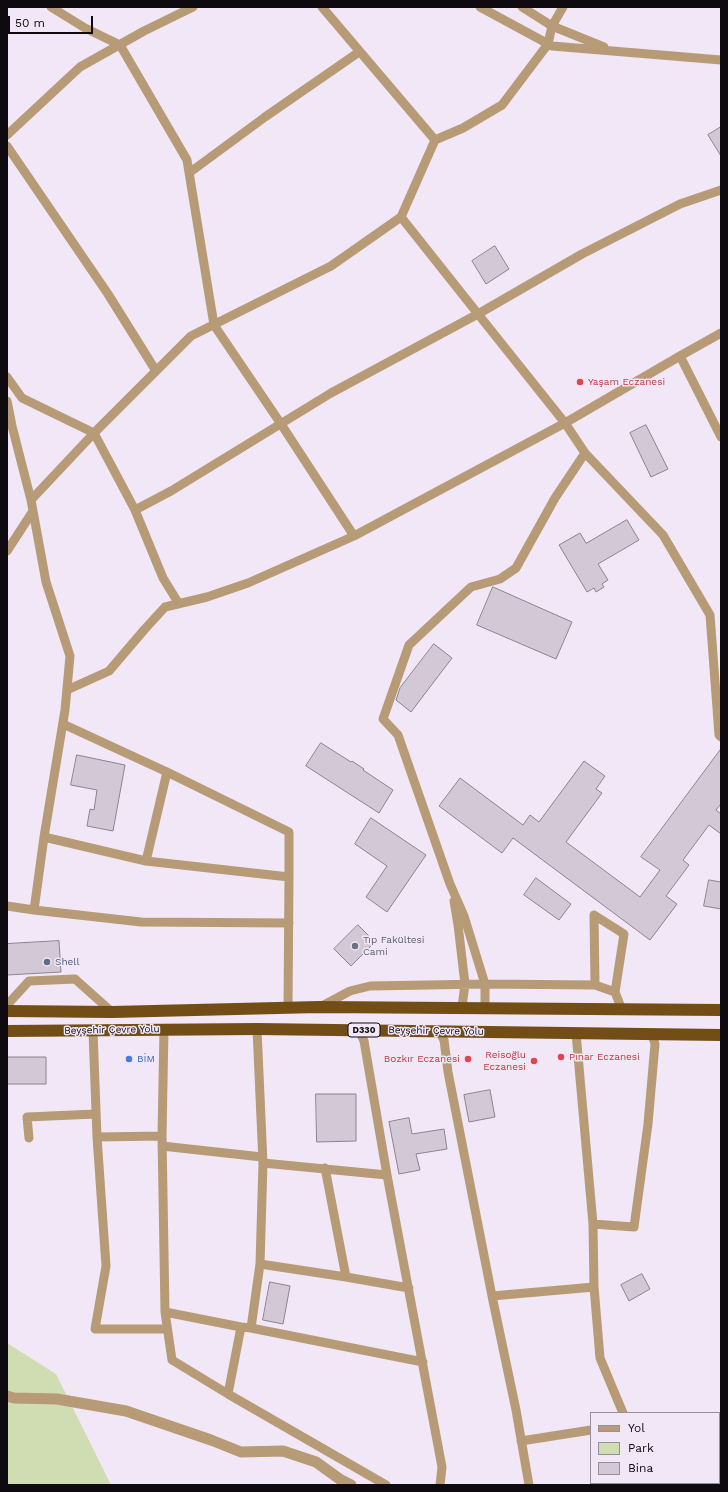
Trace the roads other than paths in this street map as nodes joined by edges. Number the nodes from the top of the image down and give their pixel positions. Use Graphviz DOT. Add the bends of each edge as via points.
graph roads {
  1 [pos="52,7"];
  2 [pos="188,7"];
  3 [pos="193,7"];
  4 [pos="322,7"];
  5 [pos="480,7"];
  6 [pos="522,7"];
  7 [pos="563,7"];
  8 [pos="180,14"];
  9 [pos="552,26"];
  10 [pos="548,44"];
  11 [pos="120,45"];
  12 [pos="613,50"];
  13 [pos="360,52"];
  14 [pos="720,63"];
  15 [pos="7,135"];
  16 [pos="435,140"];
  17 [pos="7,146"];
  18 [pos="189,174"];
  19 [pos="721,190"];
  20 [pos="401,217"];
  21 [pos="478,314"];
  22 [pos="214,325"];
  23 [pos="721,333"];
  24 [pos="680,356"];
  25 [pos="156,371"];
  26 [pos="7,377"];
  27 [pos="7,401"];
  28 [pos="565,423"];
  29 [pos="281,424"];
  30 [pos="94,433"];
  31 [pos="721,437"];
  32 [pos="585,452"];
  33 [pos="31,500"];
  34 [pos="136,510"];
  35 [pos="33,511"];
  36 [pos="354,536"];
  37 [pos="7,551"];
  38 [pos="179,604"];
  39 [pos="67,690"];
  40 [pos="63,724"];
  41 [pos="721,737"];
  42 [pos="167,772"];
  43 [pos="44,837"];
  44 [pos="146,861"];
  45 [pos="289,877"];
  46 [pos="450,884"];
  47 [pos="7,906"];
  48 [pos="34,910"];
  49 [pos="288,923"];
  50 [pos="465,984"];
  51 [pos="484,984"];
  52 [pos="595,985"];
  53 [pos="615,992"];
  54 [pos="7,1005"];
  55 [pos="319,1007"];
  56 [pos="462,1007"];
  57 [pos="288,1008"];
  58 [pos="485,1008"];
  59 [pos="622,1010"];
  60 [pos="721,1010"];
  61 [pos="7,1011"];
  62 [pos="112,1012"];
  63 [pos="164,1028"];
  64 [pos="257,1029"];
  65 [pos="359,1030"];
  66 [pos="7,1031"];
  67 [pos="93,1031"];
  68 [pos="439,1031"];
  69 [pos="576,1033"];
  70 [pos="652,1034"];
  71 [pos="721,1035"];
  72 [pos="96,1114"];
  73 [pos="162,1136"];
  74 [pos="97,1137"];
  75 [pos="29,1138"];
  76 [pos="162,1146"];
  77 [pos="263,1160"];
  78 [pos="325,1168"];
  79 [pos="386,1175"];
  80 [pos="593,1224"];
  81 [pos="260,1264"];
  82 [pos="346,1277"];
  83 [pos="594,1287"];
  84 [pos="409,1288"];
  85 [pos="492,1296"];
  86 [pos="165,1312"];
  87 [pos="241,1328"];
  88 [pos="251,1328"];
  89 [pos="167,1329"];
  90 [pos="423,1362"];
  91 [pos="228,1394"];
  92 [pos="7,1396"];
  93 [pos="623,1412"];
  94 [pos="590,1430"];
  95 [pos="521,1441"];
  96 [pos="351,1485"];
  97 [pos="386,1485"];
  98 [pos="440,1485"];
  99 [pos="529,1485"];
  1 -- 11 [label="street" via="85,28"];
  2 -- 8 [label="street"];
  3 -- 8 [label="street"];
  4 -- 13 [label="street"];
  5 -- 10 [label="street"];
  6 -- 9 [label="street"];
  7 -- 9 [label="street"];
  8 -- 11 [label="street"];
  9 -- 10 [label="street"];
  9 -- 12 [label="street"];
  10 -- 12 [label="street"];
  10 -- 16 [label="street" via="502,105 463,128"];
  11 -- 15 [label="street" via="80,67"];
  11 -- 18 [label="street" via="187,160"];
  12 -- 14 [label="street"];
  13 -- 16 [label="street"];
  13 -- 18 [label="street" via="265,117"];
  16 -- 20 [label="street"];
  17 -- 25 [label="street" via="108,294"];
  18 -- 22 [label="street"];
  19 -- 21 [label="street" via="680,204 582,254"];
  20 -- 21 [label="street"];
  20 -- 22 [label="street" via="331,266"];
  21 -- 28 [label="street"];
  21 -- 29 [label="street" via="332,393"];
  22 -- 25 [label="street" via="191,336"];
  22 -- 29 [label="street"];
  23 -- 24 [label="street"];
  24 -- 28 [label="street"];
  24 -- 31 [label="street"];
  25 -- 30 [label="street"];
  26 -- 30 [label="street" via="22,398"];
  27 -- 33 [label="street"];
  28 -- 32 [label="street"];
  28 -- 36 [label="street"];
  29 -- 34 [label="street"];
  29 -- 36 [label="street"];
  30 -- 33 [label="street"];
  30 -- 34 [label="street"];
  32 -- 41 [label="street" via="663,535 710,615"];
  32 -- 46 [label="street" via="555,498 516,568 500,579 471,587 409,645 383,719 398,735"];
  33 -- 35 [label="street"];
  34 -- 38 [label="street" via="163,578"];
  35 -- 37 [label="street"];
  35 -- 39 [label="street" via="46,582 70,656"];
  36 -- 38 [label="street" via="248,583"];
  38 -- 39 [label="street" via="166,607 108,671"];
  39 -- 40 [label="street"];
  40 -- 42 [label="street"];
  40 -- 43 [label="street"];
  42 -- 44 [label="street"];
  42 -- 45 [label="street" via="289,832"];
  43 -- 44 [label="street"];
  43 -- 48 [label="street"];
  44 -- 45 [label="street"];
  45 -- 49 [label="street"];
  46 -- 50 [label="street"];
  46 -- 51 [label="street" via="464,916"];
  47 -- 48 [label="street"];
  48 -- 49 [label="street" via="141,922"];
  49 -- 57 [label="street"];
  50 -- 51 [label="street"];
  50 -- 55 [label="street" via="370,986 350,991"];
  50 -- 56 [label="street"];
  51 -- 52 [label="street"];
  51 -- 58 [label="street"];
  52 -- 53 [label="street"];
  52 -- 53 [label="street" via="594,916 624,934"];
  53 -- 59 [label="street"];
  54 -- 62 [label="street" via="28,981 75,979"];
  55 -- 56 [label="highway, Beyşehir Çevre Yolu"];
  55 -- 57 [label="highway, Beyşehir Çevre Yolu"];
  56 -- 58 [label="highway, Beyşehir Çevre Yolu"];
  57 -- 62 [label="highway, Beyşehir Çevre Yolu"];
  58 -- 59 [label="highway, Beyşehir Çevre Yolu"];
  59 -- 60 [label="highway, Beyşehir Çevre Yolu"];
  61 -- 62 [label="highway, Beyşehir Çevre Yolu"];
  63 -- 64 [label="highway, Beyşehir Çevre Yolu / D330"];
  63 -- 67 [label="highway, Beyşehir Çevre Yolu / D330"];
  63 -- 73 [label="street"];
  64 -- 65 [label="highway, Beyşehir Çevre Yolu / D330"];
  64 -- 77 [label="street"];
  65 -- 68 [label="highway, Beyşehir Çevre Yolu / D330"];
  65 -- 79 [label="street" via="364,1041"];
  66 -- 67 [label="highway, Beyşehir Çevre Yolu / D330"];
  67 -- 72 [label="street"];
  68 -- 69 [label="highway, Beyşehir Çevre Yolu / D330"];
  68 -- 85 [label="street" via="444,1040"];
  69 -- 70 [label="highway, Beyşehir Çevre Yolu / D330"];
  69 -- 80 [label="street"];
  70 -- 71 [label="highway, Beyşehir Çevre Yolu / D330"];
  70 -- 80 [label="street" via="655,1044 648,1124 634,1227"];
  72 -- 74 [label="street"];
  72 -- 75 [label="street" via="27,1117"];
  73 -- 74 [label="street"];
  73 -- 76 [label="street"];
  74 -- 89 [label="street" via="106,1266 95,1329"];
  76 -- 77 [label="street"];
  76 -- 86 [label="street"];
  77 -- 78 [label="street"];
  77 -- 81 [label="street"];
  78 -- 79 [label="street"];
  78 -- 82 [label="street"];
  79 -- 84 [label="street"];
  80 -- 83 [label="street"];
  81 -- 82 [label="street"];
  81 -- 88 [label="street"];
  82 -- 84 [label="street"];
  83 -- 85 [label="street"];
  83 -- 93 [label="street" via="600,1358"];
  84 -- 90 [label="street"];
  85 -- 95 [label="street"];
  86 -- 87 [label="street"];
  86 -- 89 [label="street"];
  87 -- 88 [label="street"];
  87 -- 91 [label="street"];
  88 -- 90 [label="street"];
  89 -- 91 [label="street" via="172,1360"];
  90 -- 98 [label="street" via="442,1467"];
  91 -- 97 [label="street"];
  92 -- 96 [label="street" via="57,1399 126,1411 241,1452 283,1451 316,1462"];
  94 -- 95 [label="street"];
  95 -- 99 [label="street"];
}
